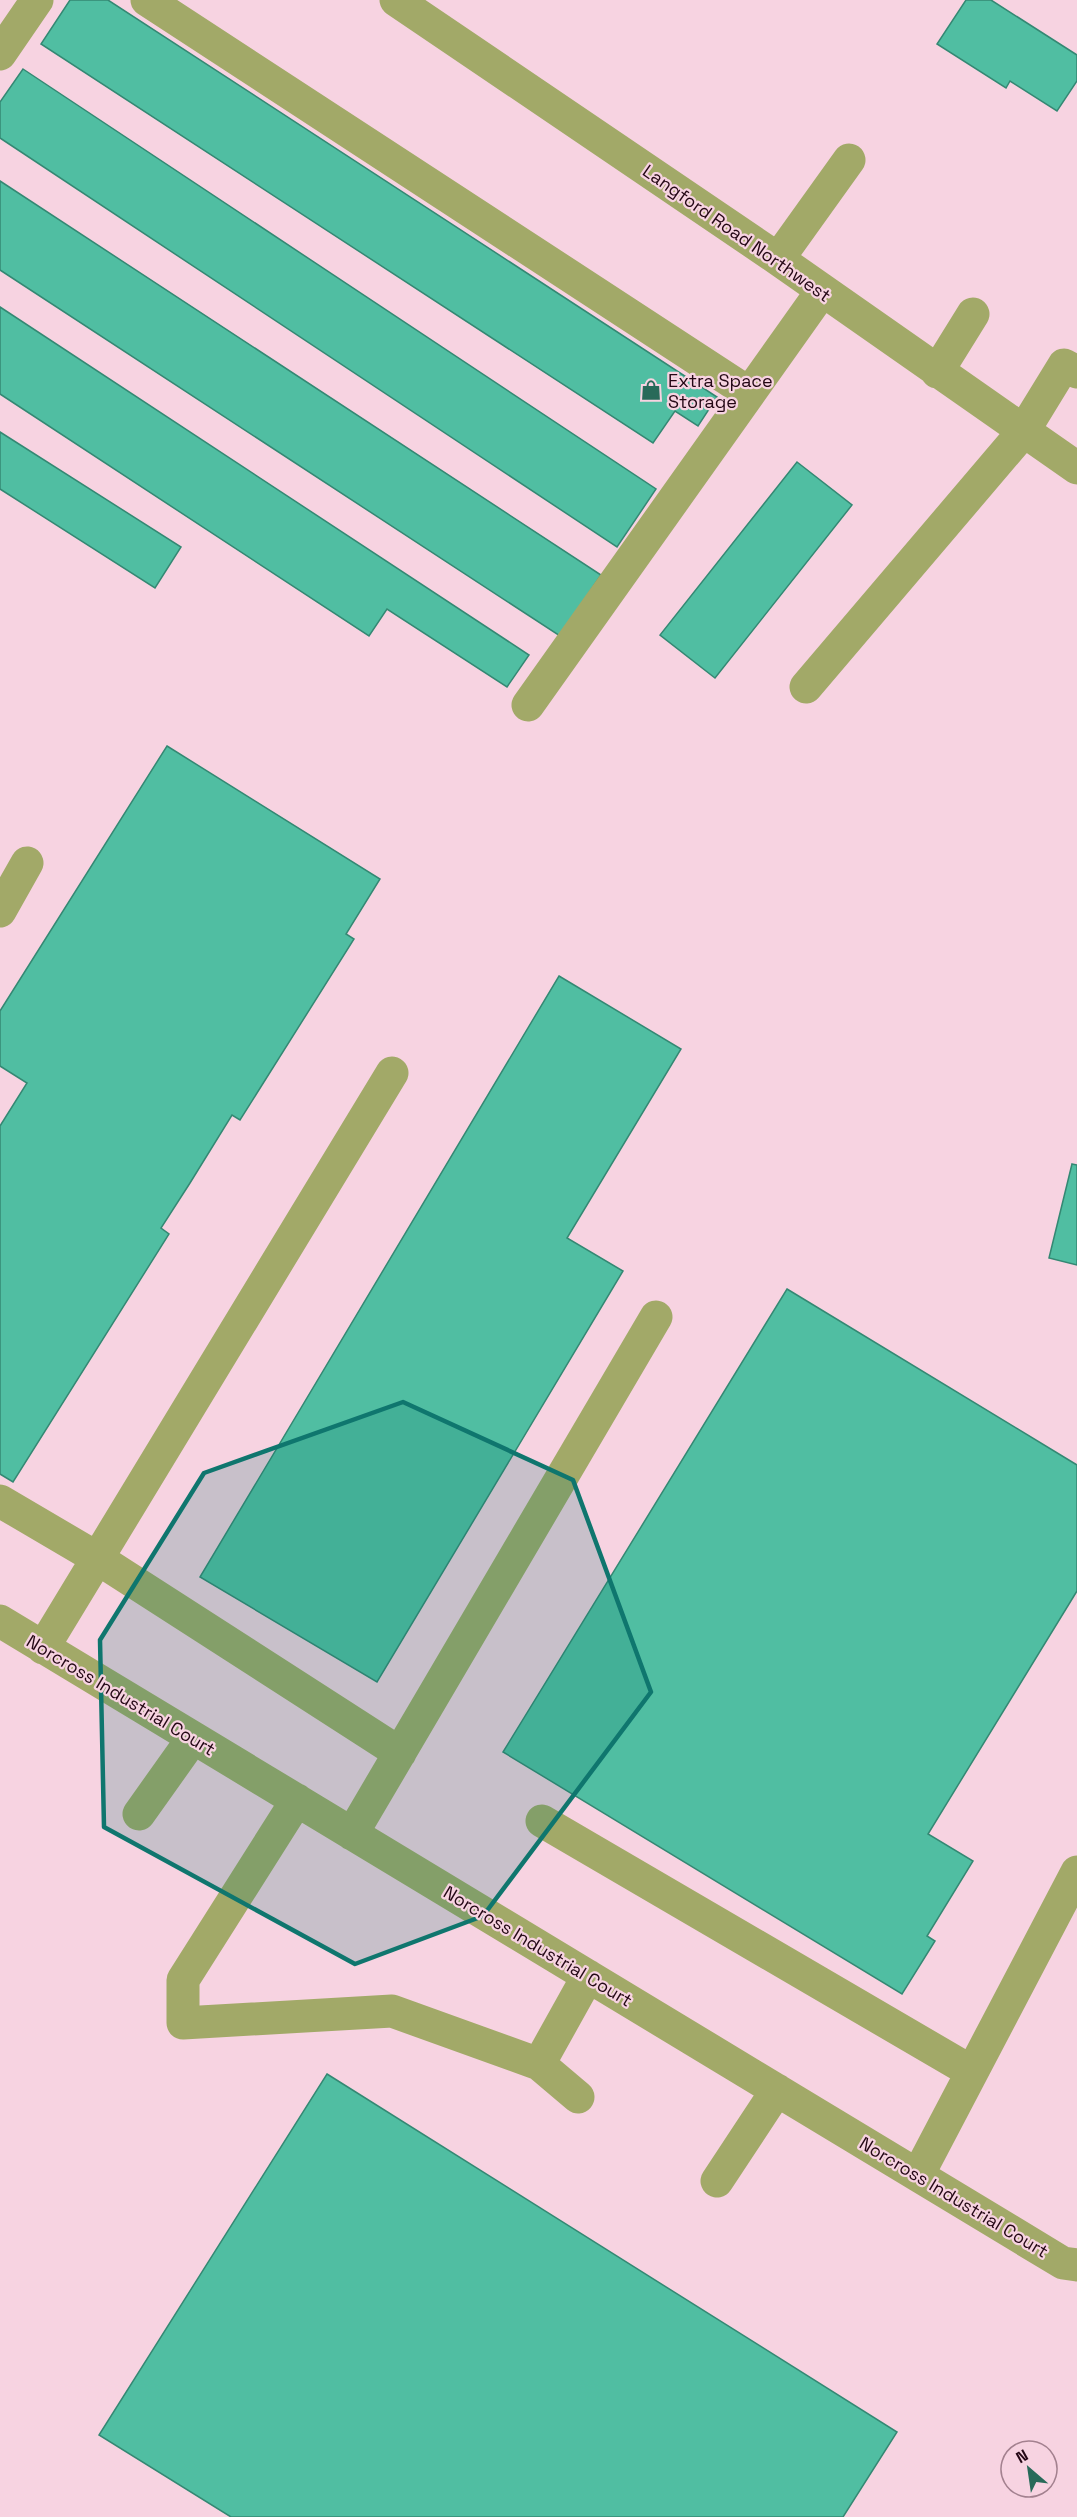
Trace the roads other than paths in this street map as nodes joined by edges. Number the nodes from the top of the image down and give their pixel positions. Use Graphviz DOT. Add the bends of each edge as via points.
graph roads {
  1 [pos="37,0"];
  2 [pos="147,0"];
  3 [pos="396,0"];
  4 [pos="0,54"];
  5 [pos="849,160"];
  6 [pos="778,259"];
  7 [pos="822,291"];
  8 [pos="972,314"];
  9 [pos="1070,368"];
  10 [pos="937,372"];
  11 [pos="749,393"];
  12 [pos="1023,432"];
  13 [pos="1077,468"];
  14 [pos="806,687"];
  15 [pos="528,705"];
  16 [pos="27,863"];
  17 [pos="0,911"];
  18 [pos="392,1073"];
  19 [pos="656,1317"];
  20 [pos="0,1501"];
  21 [pos="97,1558"];
  22 [pos="4,1632"];
  23 [pos="43,1648"];
  24 [pos="193,1738"];
  25 [pos="400,1753"];
  26 [pos="297,1800"];
  27 [pos="138,1814"];
  28 [pos="542,1821"];
  29 [pos="352,1834"];
  30 [pos="1077,1872"];
  31 [pos="588,1976"];
  32 [pos="539,2064"];
  33 [pos="972,2072"];
  34 [pos="777,2090"];
  35 [pos="578,2097"];
  36 [pos="918,2175"];
  37 [pos="717,2181"];
  38 [pos="1077,2265"];
  1 -- 4 [label="street"];
  2 -- 11 [label="street"];
  3 -- 6 [label="street, Langford Road Northwest"];
  5 -- 6 [label="street"];
  6 -- 7 [label="street, Langford Road Northwest"];
  7 -- 10 [label="street, Langford Road Northwest"];
  7 -- 11 [label="street"];
  8 -- 10 [label="street"];
  9 -- 12 [label="street"];
  10 -- 12 [label="street, Langford Road Northwest"];
  11 -- 15 [label="street"];
  12 -- 13 [label="street, Langford Road Northwest"];
  12 -- 14 [label="street"];
  16 -- 17 [label="street"];
  18 -- 21 [label="street"];
  19 -- 25 [label="street"];
  20 -- 21 [label="street"];
  21 -- 23 [label="street"];
  21 -- 25 [label="street"];
  22 -- 23 [label="street, Norcross Industrial Court"];
  23 -- 24 [label="street, Norcross Industrial Court"];
  24 -- 26 [label="street, Norcross Industrial Court"];
  24 -- 27 [label="street"];
  25 -- 29 [label="street"];
  26 -- 29 [label="street, Norcross Industrial Court"];
  26 -- 32 [label="street" via="183,1980 183,2023 392,2011"];
  28 -- 33 [label="street"];
  29 -- 31 [label="street, Norcross Industrial Court"];
  30 -- 33 [label="street"];
  31 -- 32 [label="street"];
  31 -- 34 [label="street, Norcross Industrial Court"];
  32 -- 35 [label="street"];
  33 -- 36 [label="street"];
  34 -- 36 [label="street, Norcross Industrial Court"];
  34 -- 37 [label="street"];
  36 -- 38 [label="street, Norcross Industrial Court" via="1064,2263"];
}
